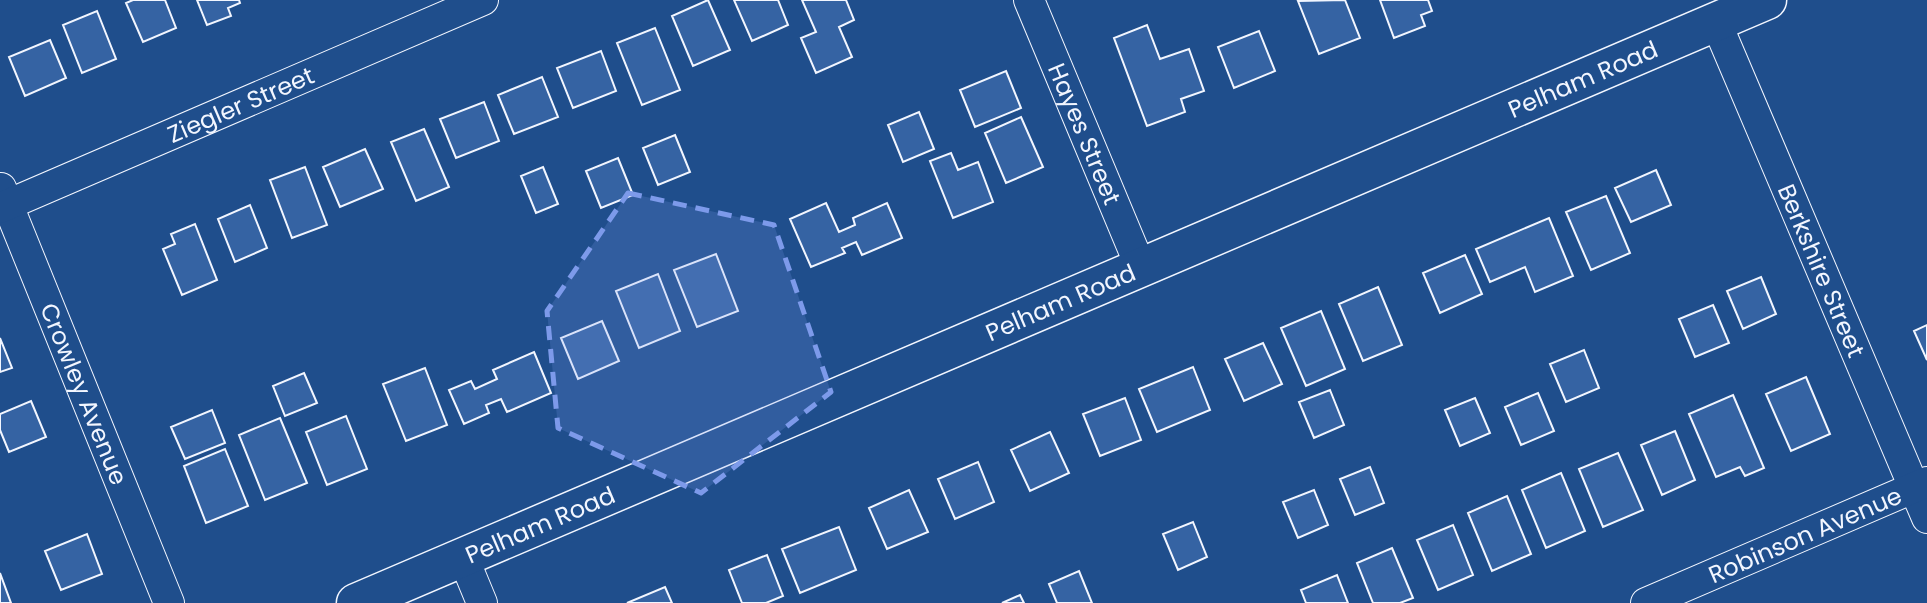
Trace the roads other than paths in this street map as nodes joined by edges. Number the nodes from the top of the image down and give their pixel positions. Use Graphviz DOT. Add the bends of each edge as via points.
graph roads {
  1 [pos="483,0"];
  2 [pos="1029,0"];
  3 [pos="1767,0"];
  4 [pos="1716,22"];
  5 [pos="2,199"];
  6 [pos="1141,268"];
  7 [pos="1921,485"];
  8 [pos="1927,518"];
  9 [pos="463,557"];
  10 [pos="169,603"];
  11 [pos="356,603"];
  12 [pos="482,603"];
  13 [pos="1646,603"];
  1 -- 5 [label="street, Ziegler Street"];
  2 -- 6 [label="street, Hayes Street"];
  3 -- 4 [label="main road, Pelham Road"];
  4 -- 6 [label="main road, Pelham Road"];
  4 -- 7 [label="street, Berkshire Street"];
  5 -- 10 [label="street, Crowley Avenue"];
  6 -- 9 [label="main road, Pelham Road"];
  7 -- 8 [label="street, Berkshire Street"];
  7 -- 13 [label="street, Robinson Avenue"];
  9 -- 11 [label="main road, Pelham Road"];
  9 -- 12 [label="street"];
}
